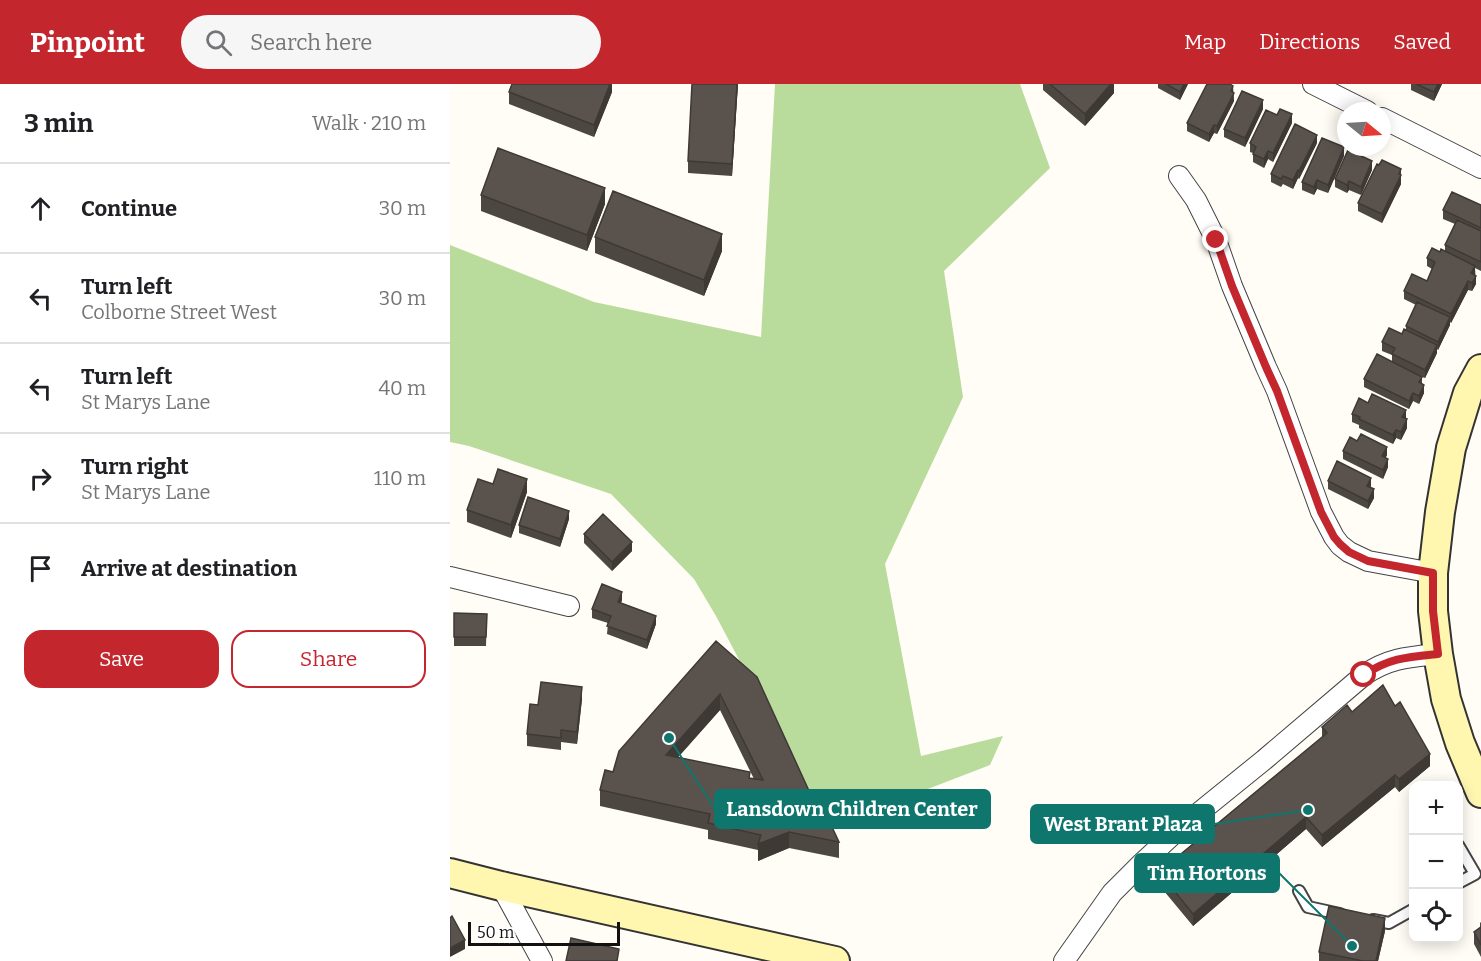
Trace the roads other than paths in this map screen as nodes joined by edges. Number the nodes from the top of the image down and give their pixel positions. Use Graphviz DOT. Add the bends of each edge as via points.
graph roads {
  1 [pos="1313,84"];
  2 [pos="1349,102"];
  3 [pos="1391,123"];
  4 [pos="1481,168"];
  5 [pos="1179,176"];
  6 [pos="1481,369"];
  7 [pos="1433,573"];
  8 [pos="450,577"];
  9 [pos="569,606"];
  10 [pos="1438,654"];
  11 [pos="1481,793"];
  12 [pos="1463,854"];
  13 [pos="450,873"];
  14 [pos="1463,880"];
  15 [pos="501,886"];
  16 [pos="1299,891"];
  17 [pos="1409,911"];
  18 [pos="1354,916"];
  19 [pos="1366,919"];
  20 [pos="542,961"];
  21 [pos="835,961"];
  22 [pos="1064,961"];
  1 -- 2 [label="street"];
  3 -- 4 [label="street"];
  5 -- 7 [label="street" via="1216,240 1334,537 1349,552 1368,561"];
  6 -- 7 [label="main road" via="1468,393 1451,448"];
  7 -- 10 [label="main road"];
  8 -- 9 [label="street"];
  10 -- 11 [label="main road" via="1446,699"];
  10 -- 22 [label="street" via="1397,659 1364,675 1142,863 1112,893"];
  12 -- 14 [label="lane" via="1475,874"];
  13 -- 15 [label="main road"];
  15 -- 20 [label="street"];
  15 -- 21 [label="main road"];
  16 -- 18 [label="lane" via="1308,907"];
  17 -- 19 [label="lane" via="1389,923"];
}
